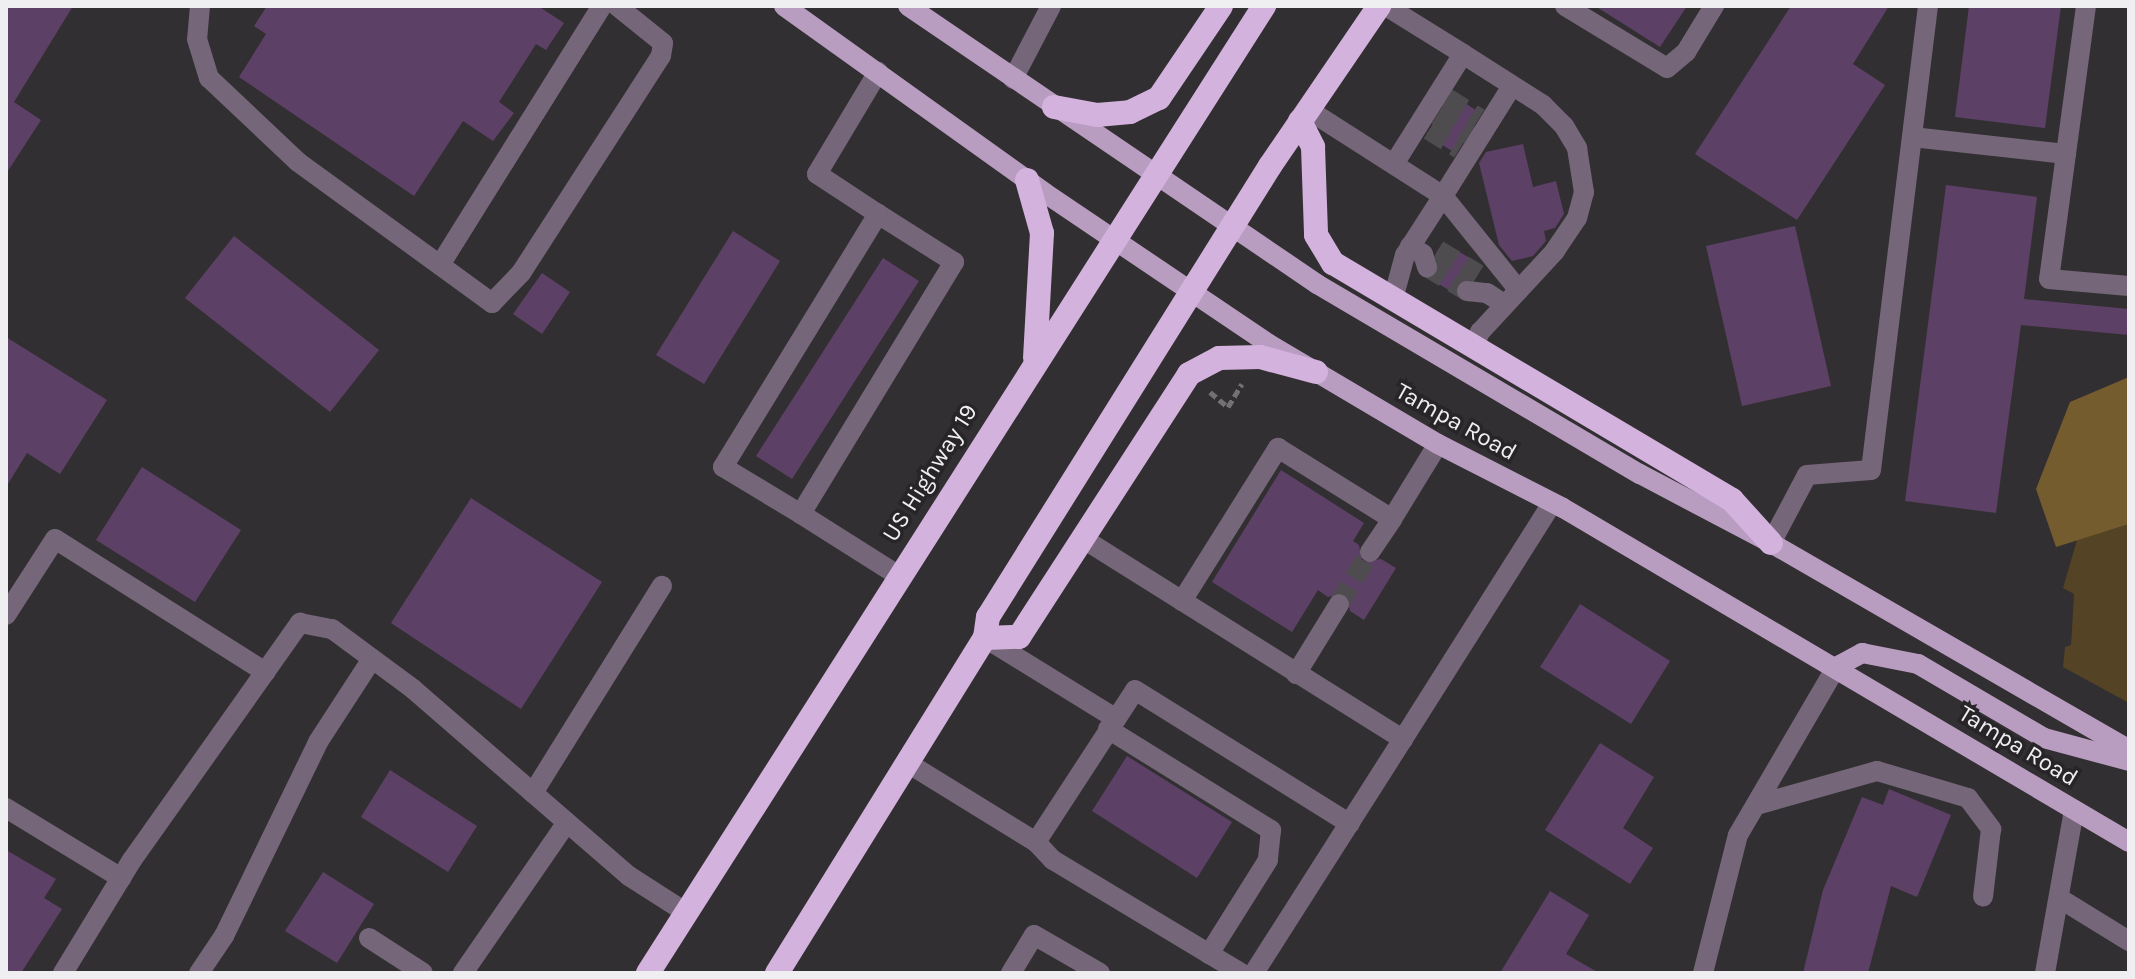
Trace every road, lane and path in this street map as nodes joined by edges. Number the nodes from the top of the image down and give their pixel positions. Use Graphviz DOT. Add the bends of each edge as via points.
graph roads {
  1 [pos="200,6"];
  2 [pos="602,6"];
  3 [pos="617,6"];
  4 [pos="784,6"];
  5 [pos="908,6"];
  6 [pos="1051,6"];
  7 [pos="1221,6"];
  8 [pos="1264,6"];
  9 [pos="1379,6"];
  10 [pos="1386,6"];
  11 [pos="1565,6"];
  12 [pos="1714,6"];
  13 [pos="1928,6"];
  14 [pos="2086,6"];
  15 [pos="1463,54"];
  16 [pos="878,72"];
  17 [pos="1013,79"];
  18 [pos="1512,86"];
  19 [pos="1054,107"];
  20 [pos="1304,115"];
  21 [pos="1912,137"];
  22 [pos="2066,154"];
  23 [pos="1394,164"];
  24 [pos="1157,178"];
  25 [pos="1027,180"];
  26 [pos="1443,196"];
  27 [pos="878,214"];
  28 [pos="1231,230"];
  29 [pos="1117,243"];
  30 [pos="440,265"];
  31 [pos="2129,286"];
  32 [pos="1491,290"];
  33 [pos="1191,294"];
  34 [pos="1393,299"];
  35 [pos="1473,347"];
  36 [pos="1035,358"];
  37 [pos="1316,372"];
  38 [pos="1246,379"];
  39 [pos="1203,386"];
  40 [pos="1438,444"];
  41 [pos="1552,503"];
  42 [pos="801,514"];
  43 [pos="1392,519"];
  44 [pos="1082,538"];
  45 [pos="1771,543"];
  46 [pos="1370,552"];
  47 [pos="899,576"];
  48 [pos="662,586"];
  49 [pos="1182,601"];
  50 [pos="1339,604"];
  51 [pos="6,615"];
  52 [pos="985,638"];
  53 [pos="372,659"];
  54 [pos="1836,667"];
  55 [pos="265,672"];
  56 [pos="1296,674"];
  57 [pos="1112,724"];
  58 [pos="1403,739"];
  59 [pos="2129,750"];
  60 [pos="2129,761"];
  61 [pos="906,762"];
  62 [pos="533,793"];
  63 [pos="1756,805"];
  64 [pos="6,808"];
  65 [pos="2074,810"];
  66 [pos="567,822"];
  67 [pos="1350,824"];
  68 [pos="1036,842"];
  69 [pos="2129,842"];
  70 [pos="121,878"];
  71 [pos="1983,897"];
  72 [pos="2059,898"];
  73 [pos="685,912"];
  74 [pos="369,938"];
  75 [pos="2129,941"];
  76 [pos="1209,954"];
  77 [pos="63,973"];
  78 [pos="199,973"];
  79 [pos="423,973"];
  80 [pos="463,973"];
  81 [pos="648,973"];
  82 [pos="777,973"];
  83 [pos="1011,973"];
  84 [pos="1100,973"];
  85 [pos="1241,973"];
  86 [pos="1254,973"];
  87 [pos="1703,973"];
  88 [pos="2045,973"];
  1 -- 30 [label="street" via="197,39 209,78 298,162"];
  2 -- 30 [label="street"];
  3 -- 30 [label="street" via="663,43 661,56 521,273 492,303"];
  4 -- 16 [label="main road, Tampa Road"];
  5 -- 17 [label="main road, Tampa Road"];
  6 -- 17 [label="street"];
  7 -- 19 [label="highway" via="1159,98 1130,112 1097,115"];
  8 -- 24 [label="highway, US Highway 19"];
  9 -- 20 [label="highway"];
  10 -- 15 [label="street"];
  11 -- 12 [label="street" via="1667,68 1686,52"];
  13 -- 21 [label="street"];
  14 -- 22 [label="street"];
  15 -- 18 [label="street"];
  15 -- 23 [label="street" via="1434,111"];
  16 -- 25 [label="main road, Tampa Road"];
  16 -- 27 [label="street" via="817,174"];
  17 -- 19 [label="main road, Tampa Road"];
  18 -- 26 [label="street" via="1474,137"];
  18 -- 32 [label="street" via="1564,126 1577,148 1584,192 1577,218 1555,251"];
  19 -- 24 [label="main road, Tampa Road"];
  20 -- 23 [label="street"];
  20 -- 28 [label="highway"];
  20 -- 34 [label="highway" via="1313,147 1316,235 1333,263"];
  21 -- 22 [label="street"];
  21 -- 45 [label="street" via="1871,470 1807,475"];
  22 -- 31 [label="street" via="2049,279"];
  23 -- 26 [label="street"];
  24 -- 28 [label="main road, Tampa Road"];
  24 -- 29 [label="highway, US Highway 19"];
  25 -- 29 [label="main road, Tampa Road"];
  25 -- 36 [label="highway" via="1042,233"];
  26 -- 32 [label="street"];
  26 -- 34 [label="street" via="1425,254"];
  27 -- 42 [label="street" via="954,262"];
  27 -- 42 [label="street" via="723,467"];
  28 -- 33 [label="highway"];
  28 -- 45 [label="main road, Tampa Road" via="1640,474"];
  29 -- 33 [label="main road, Tampa Road"];
  29 -- 36 [label="highway, US Highway 19"];
  32 -- 35 [label="street"];
  33 -- 37 [label="main road, Tampa Road"];
  33 -- 52 [label="highway" via="988,617"];
  34 -- 35 [label="highway"];
  35 -- 45 [label="highway" via="1732,500"];
  36 -- 47 [label="highway, US Highway 19"];
  37 -- 40 [label="main road, Tampa Road"];
  37 -- 44 [label="highway" via="1260,357 1219,358 1189,374"];
  38 -- 39 [label="path" via="1228,407"];
  40 -- 41 [label="main road, Tampa Road"];
  40 -- 43 [label="street"];
  41 -- 54 [label="main road, Tampa Road"];
  41 -- 58 [label="street"];
  42 -- 47 [label="street"];
  43 -- 46 [label="street"];
  43 -- 49 [label="street" via="1278,448"];
  44 -- 49 [label="street"];
  44 -- 52 [label="highway" via="1019,637"];
  45 -- 59 [label="main road, Tampa Road"];
  47 -- 73 [label="highway, US Highway 19"];
  48 -- 62 [label="street"];
  49 -- 56 [label="street"];
  50 -- 56 [label="street"];
  51 -- 55 [label="street" via="55,539"];
  52 -- 57 [label="street"];
  52 -- 61 [label="highway"];
  53 -- 55 [label="street" via="332,629 300,623"];
  53 -- 62 [label="street"];
  53 -- 78 [label="street" via="318,742 224,936"];
  54 -- 60 [label="main road" via="1862,653 1918,664 2044,738"];
  54 -- 63 [label="street"];
  54 -- 65 [label="main road, Tampa Road"];
  55 -- 70 [label="street"];
  56 -- 58 [label="street"];
  57 -- 67 [label="street" via="1135,690"];
  57 -- 68 [label="street"];
  57 -- 76 [label="street" via="1271,830 1268,860"];
  58 -- 67 [label="street"];
  61 -- 68 [label="street"];
  61 -- 82 [label="highway"];
  62 -- 66 [label="street"];
  63 -- 71 [label="street" via="1877,771 1968,798 1991,829"];
  63 -- 87 [label="street" via="1738,835"];
  64 -- 70 [label="street"];
  65 -- 69 [label="main road, Tampa Road"];
  65 -- 72 [label="street"];
  66 -- 73 [label="street" via="629,876"];
  66 -- 80 [label="street"];
  67 -- 86 [label="street"];
  68 -- 76 [label="street" via="1053,860"];
  70 -- 77 [label="street"];
  72 -- 75 [label="street"];
  72 -- 88 [label="street"];
  73 -- 81 [label="highway, US Highway 19"];
  74 -- 79 [label="street"];
  76 -- 85 [label="street"];
  83 -- 84 [label="street" via="1034,935"];
}
